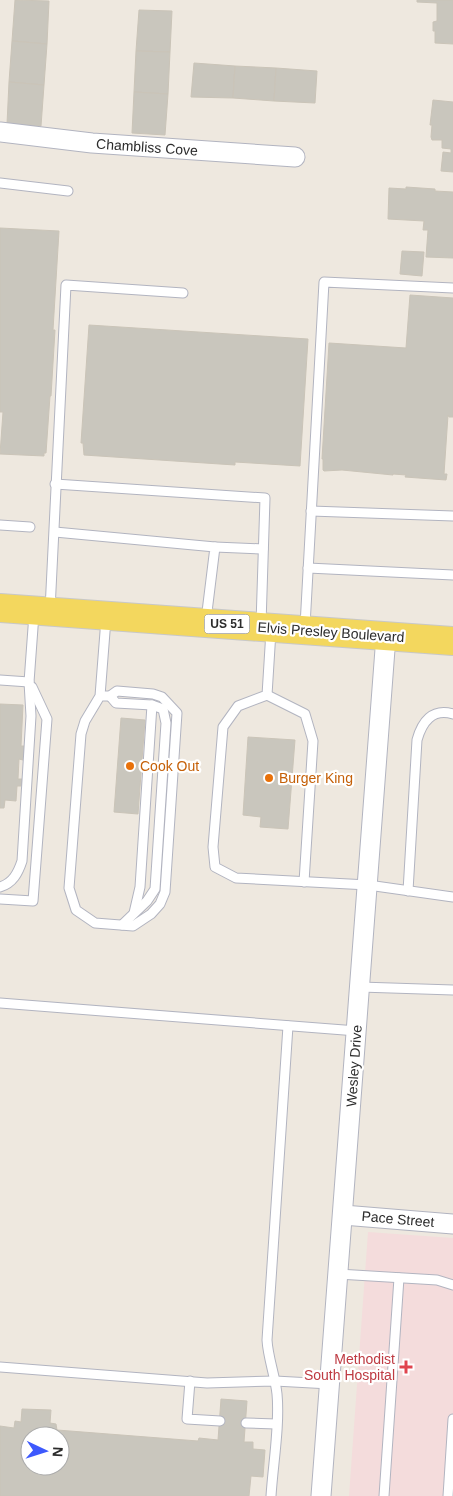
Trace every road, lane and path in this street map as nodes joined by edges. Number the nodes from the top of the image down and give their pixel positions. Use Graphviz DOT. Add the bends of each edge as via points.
graph roads {
  1 [pos="0,132"];
  2 [pos="295,157"];
  3 [pos="0,183"];
  4 [pos="68,191"];
  5 [pos="453,288"];
  6 [pos="183,293"];
  7 [pos="55,484"];
  8 [pos="311,511"];
  9 [pos="453,516"];
  10 [pos="0,525"];
  11 [pos="30,527"];
  12 [pos="55,532"];
  13 [pos="215,547"];
  14 [pos="263,549"];
  15 [pos="308,568"];
  16 [pos="453,575"];
  17 [pos="0,608"];
  18 [pos="42,612"];
  19 [pos="106,616"];
  20 [pos="206,623"];
  21 [pos="266,627"];
  22 [pos="305,630"];
  23 [pos="386,636"];
  24 [pos="453,641"];
  25 [pos="0,680"];
  26 [pos="29,682"];
  27 [pos="267,695"];
  28 [pos="105,696"];
  29 [pos="152,705"];
  30 [pos="453,714"];
  31 [pos="304,882"];
  32 [pos="368,885"];
  33 [pos="0,886"];
  34 [pos="408,891"];
  35 [pos="453,897"];
  36 [pos="0,899"];
  37 [pos="134,913"];
  38 [pos="122,925"];
  39 [pos="360,987"];
  40 [pos="453,990"];
  41 [pos="0,1004"];
  42 [pos="288,1026"];
  43 [pos="357,1031"];
  44 [pos="343,1215"];
  45 [pos="453,1224"];
  46 [pos="338,1274"];
  47 [pos="399,1278"];
  48 [pos="453,1285"];
  49 [pos="0,1367"];
  50 [pos="275,1381"];
  51 [pos="190,1382"];
  52 [pos="330,1384"];
  53 [pos="453,1419"];
  54 [pos="220,1421"];
  55 [pos="246,1423"];
  56 [pos="276,1424"];
  57 [pos="271,1496"];
  58 [pos="321,1496"];
  59 [pos="384,1496"];
  60 [pos="448,1496"];
  1 -- 2 [label="street, Chambliss Cove" via="92,143"];
  3 -- 4 [label="lane"];
  5 -- 8 [label="lane" via="324,282"];
  6 -- 7 [label="lane" via="66,285"];
  7 -- 12 [label="lane"];
  7 -- 14 [label="lane" via="264,498"];
  8 -- 9 [label="lane"];
  8 -- 15 [label="lane"];
  10 -- 11 [label="lane"];
  12 -- 13 [label="lane"];
  12 -- 18 [label="lane"];
  13 -- 14 [label="lane"];
  13 -- 20 [label="lane"];
  14 -- 21 [label="lane"];
  15 -- 16 [label="lane"];
  15 -- 22 [label="lane"];
  17 -- 18 [label="main road, Elvis Presley Boulevard / US 51"];
  18 -- 19 [label="main road, Elvis Presley Boulevard / US 51"];
  18 -- 26 [label="lane"];
  19 -- 20 [label="main road, Elvis Presley Boulevard / US 51"];
  19 -- 28 [label="lane"];
  20 -- 21 [label="main road, Elvis Presley Boulevard / US 51"];
  21 -- 22 [label="main road, Elvis Presley Boulevard / US 51"];
  21 -- 27 [label="lane"];
  22 -- 23 [label="main road, Elvis Presley Boulevard / US 51"];
  23 -- 24 [label="main road, Elvis Presley Boulevard / US 51"];
  23 -- 32 [label="street, Wesley Drive"];
  25 -- 26 [label="lane"];
  26 -- 33 [label="lane" via="31,716 22,861 17,876"];
  26 -- 36 [label="lane" via="47,718 33,901"];
  27 -- 31 [label="lane" via="306,714 312,741"];
  27 -- 31 [label="lane" via="238,706 223,727 213,847 215,867 236,878"];
  28 -- 29 [label="lane" via="116,703"];
  28 -- 38 [label="lane" via="85,721 81,734 69,888 76,910 95,923"];
  28 -- 38 [label="lane" via="117,691 153,694 162,697 176,713 165,892 151,914 133,926"];
  29 -- 37 [label="lane" via="140,887"];
  29 -- 37 [label="lane" via="163,709 166,722 155,889"];
  30 -- 34 [label="lane" via="431,715 420,729 417,740"];
  31 -- 32 [label="lane"];
  32 -- 34 [label="lane"];
  32 -- 39 [label="street, Wesley Drive"];
  34 -- 35 [label="lane"];
  37 -- 38 [label="lane"];
  39 -- 40 [label="lane"];
  39 -- 43 [label="street, Wesley Drive"];
  41 -- 42 [label="lane"];
  42 -- 43 [label="lane"];
  42 -- 50 [label="lane" via="267,1340"];
  43 -- 44 [label="street, Wesley Drive"];
  44 -- 45 [label="street, Pace Street"];
  44 -- 46 [label="street, Wesley Drive"];
  46 -- 47 [label="lane"];
  46 -- 52 [label="street, Wesley Drive"];
  47 -- 48 [label="lane" via="437,1280"];
  47 -- 59 [label="lane"];
  49 -- 51 [label="lane"];
  50 -- 51 [label="lane"];
  50 -- 52 [label="lane"];
  50 -- 56 [label="lane"];
  51 -- 54 [label="lane" via="187,1419"];
  52 -- 58 [label="street, Wesley Drive"];
  53 -- 60 [label="lane"];
  55 -- 56 [label="lane"];
  56 -- 57 [label="lane"];
}
